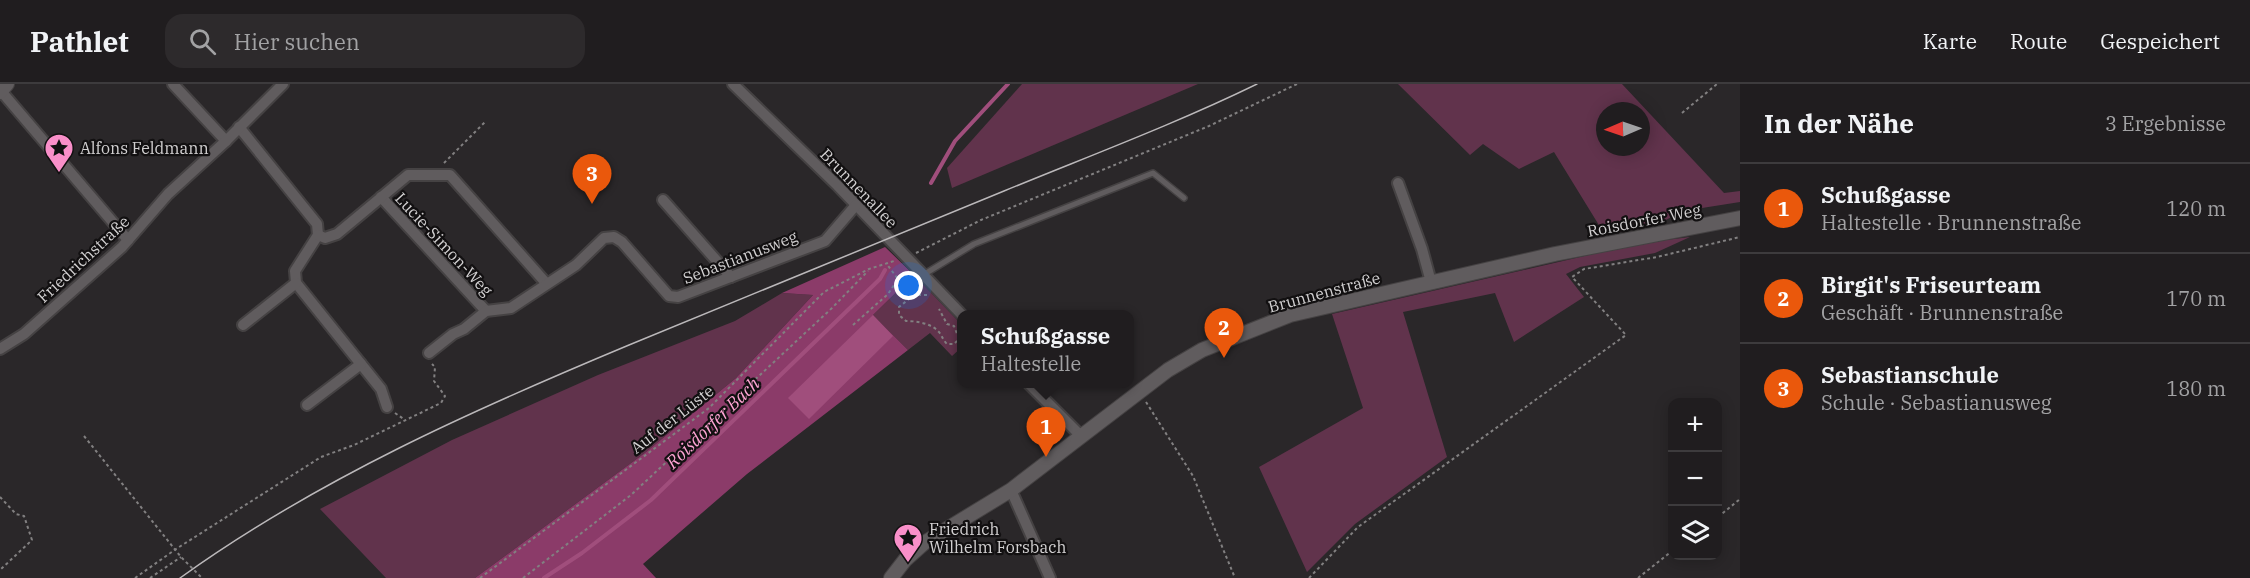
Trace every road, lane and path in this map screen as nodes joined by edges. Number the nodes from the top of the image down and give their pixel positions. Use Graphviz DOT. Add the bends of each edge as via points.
graph roads {
  1 [pos="173,84"];
  2 [pos="283,84"];
  3 [pos="733,84"];
  4 [pos="1297,84"];
  5 [pos="1717,84"];
  6 [pos="2,89"];
  7 [pos="1682,113"];
  8 [pos="486,121"];
  9 [pos="239,128"];
  10 [pos="226,141"];
  11 [pos="442,174"];
  12 [pos="1398,183"];
  13 [pos="381,197"];
  14 [pos="1184,198"];
  15 [pos="663,200"];
  16 [pos="856,205"];
  17 [pos="1740,218"];
  18 [pos="318,235"];
  19 [pos="1740,237"];
  20 [pos="128,240"];
  21 [pos="1555,254"];
  22 [pos="905,258"];
  23 [pos="886,263"];
  24 [pos="869,269"];
  25 [pos="923,275"];
  26 [pos="731,277"];
  27 [pos="1431,282"];
  28 [pos="296,283"];
  29 [pos="546,283"];
  30 [pos="932,292"];
  31 [pos="930,300"];
  32 [pos="934,304"];
  33 [pos="486,310"];
  34 [pos="957,311"];
  35 [pos="243,325"];
  36 [pos="853,325"];
  37 [pos="957,334"];
  38 [pos="957,341"];
  39 [pos="0,349"];
  40 [pos="429,353"];
  41 [pos="361,364"];
  42 [pos="1033,388"];
  43 [pos="1140,393"];
  44 [pos="307,405"];
  45 [pos="387,407"];
  46 [pos="84,436"];
  47 [pos="1081,436"];
  48 [pos="1011,490"];
  49 [pos="0,497"];
  50 [pos="1740,500"];
  51 [pos="1722,514"];
  52 [pos="176,549"];
  53 [pos="1668,554"];
  54 [pos="181,557"];
  55 [pos="0,570"];
  56 [pos="198,575"];
  57 [pos="135,578"];
  58 [pos="150,578"];
  59 [pos="193,578"];
  60 [pos="202,578"];
  61 [pos="480,578"];
  62 [pos="523,578"];
  63 [pos="891,578"];
  64 [pos="1050,578"];
  65 [pos="1235,578"];
  66 [pos="1309,578"];
  67 [pos="1638,578"];
  1 -- 10 [label="street"];
  2 -- 9 [label="street, Friedrichstraße"];
  3 -- 16 [label="street, Brunnenallee"];
  4 -- 22 [label="path, Auf der Lüste" via="1209,126 981,220"];
  5 -- 7 [label="path"];
  6 -- 20 [label="street"];
  8 -- 11 [label="path" via="444,160"];
  9 -- 10 [label="street, Friedrichstraße"];
  9 -- 18 [label="street" via="317,224"];
  10 -- 20 [label="street, Friedrichstraße" via="168,194"];
  11 -- 13 [label="street" via="408,175"];
  11 -- 29 [label="street" via="450,175"];
  12 -- 27 [label="street"];
  13 -- 18 [label="street" via="337,234 325,238"];
  13 -- 33 [label="street, Lucie-Simon-Weg"];
  14 -- 25 [label="lane" via="1153,173 974,244"];
  15 -- 26 [label="street"];
  16 -- 22 [label="street, Brunnenallee"];
  16 -- 26 [label="street, Sebastianusweg" via="825,241"];
  17 -- 21 [label="street, Roisdorfer Weg"];
  18 -- 28 [label="street" via="295,271"];
  19 -- 66 [label="path" via="1584,269 1572,277 1626,335 1358,527"];
  20 -- 39 [label="street, Friedrichstraße" via="24,334"];
  21 -- 27 [label="street, Brunnenstraße"];
  22 -- 23 [label="path, Auf der Lüste"];
  22 -- 25 [label="street, Brunnenallee"];
  23 -- 24 [label="path, Auf der Lüste"];
  23 -- 36 [label="path" via="898,279 888,294"];
  24 -- 61 [label="path, Auf der Lüste" via="824,292 709,408"];
  24 -- 62 [label="path, Auf der Lüste" via="631,495"];
  25 -- 30 [label="street, Brunnenallee"];
  26 -- 29 [label="street, Sebastianusweg" via="678,297 669,296 614,237 604,238 576,265"];
  27 -- 43 [label="street, Brunnenstraße" via="1290,315 1202,350"];
  28 -- 35 [label="street"];
  28 -- 41 [label="street"];
  29 -- 33 [label="street, Sebastianusweg" via="511,308"];
  30 -- 31 [label="path"];
  30 -- 34 [label="street, Brunnenallee"];
  30 -- 38 [label="path" via="914,295 899,308 898,315 906,321 927,324 947,344"];
  32 -- 37 [label="path"];
  33 -- 40 [label="street"];
  40 -- 52 [label="path" via="428,359 435,367 434,381 445,396 441,403 321,457"];
  41 -- 44 [label="street"];
  41 -- 45 [label="street" via="381,389"];
  42 -- 47 [label="street"];
  43 -- 47 [label="street, Brunnenstraße"];
  43 -- 65 [label="path" via="1193,476"];
  46 -- 52 [label="path"];
  47 -- 48 [label="street, Brunnenstraße"];
  48 -- 63 [label="street, Brunnenstraße" via="924,543"];
  48 -- 64 [label="street"];
  49 -- 55 [label="path" via="16,514 24,516 32,540"];
  50 -- 51 [label="path"];
  52 -- 54 [label="path"];
  52 -- 57 [label="path"];
  53 -- 67 [label="path"];
  54 -- 56 [label="path"];
  54 -- 58 [label="path"];
  56 -- 59 [label="path"];
  56 -- 60 [label="path"];
}
